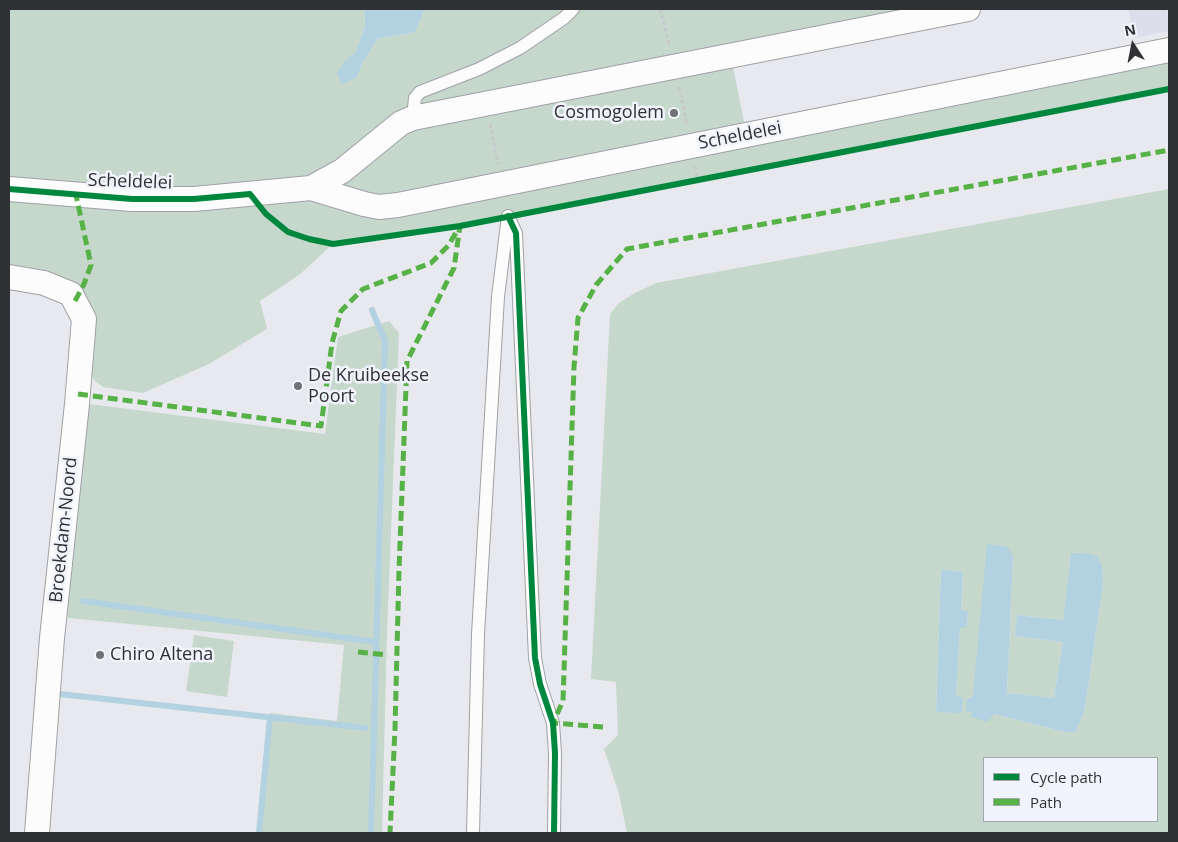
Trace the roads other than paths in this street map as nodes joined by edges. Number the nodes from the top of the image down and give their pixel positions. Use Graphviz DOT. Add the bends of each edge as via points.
graph roads {
  1 [pos="573,9"];
  2 [pos="968,9"];
  3 [pos="1169,50"];
  4 [pos="413,118"];
  5 [pos="9,188"];
  6 [pos="311,188"];
  7 [pos="9,277"];
  8 [pos="37,833"];
  9 [pos="473,833"];
  10 [pos="554,833"];
  1 -- 4 [label="lane" via="520,48 479,69 420,92 415,98"];
  2 -- 4 [label="street, Scheldelei"];
  3 -- 6 [label="street, Scheldelei" via="398,205 379,207"];
  4 -- 6 [label="street, Scheldelei" via="400,123 342,171"];
  5 -- 6 [label="street, Scheldelei" via="132,199 194,199"];
  7 -- 8 [label="street, Broekdam-Noord" via="44,283 71,294 84,319 78,404 52,638"];
  9 -- 10 [label="lane" via="478,634 498,296 508,216 516,233 535,658 553,723"];
}
